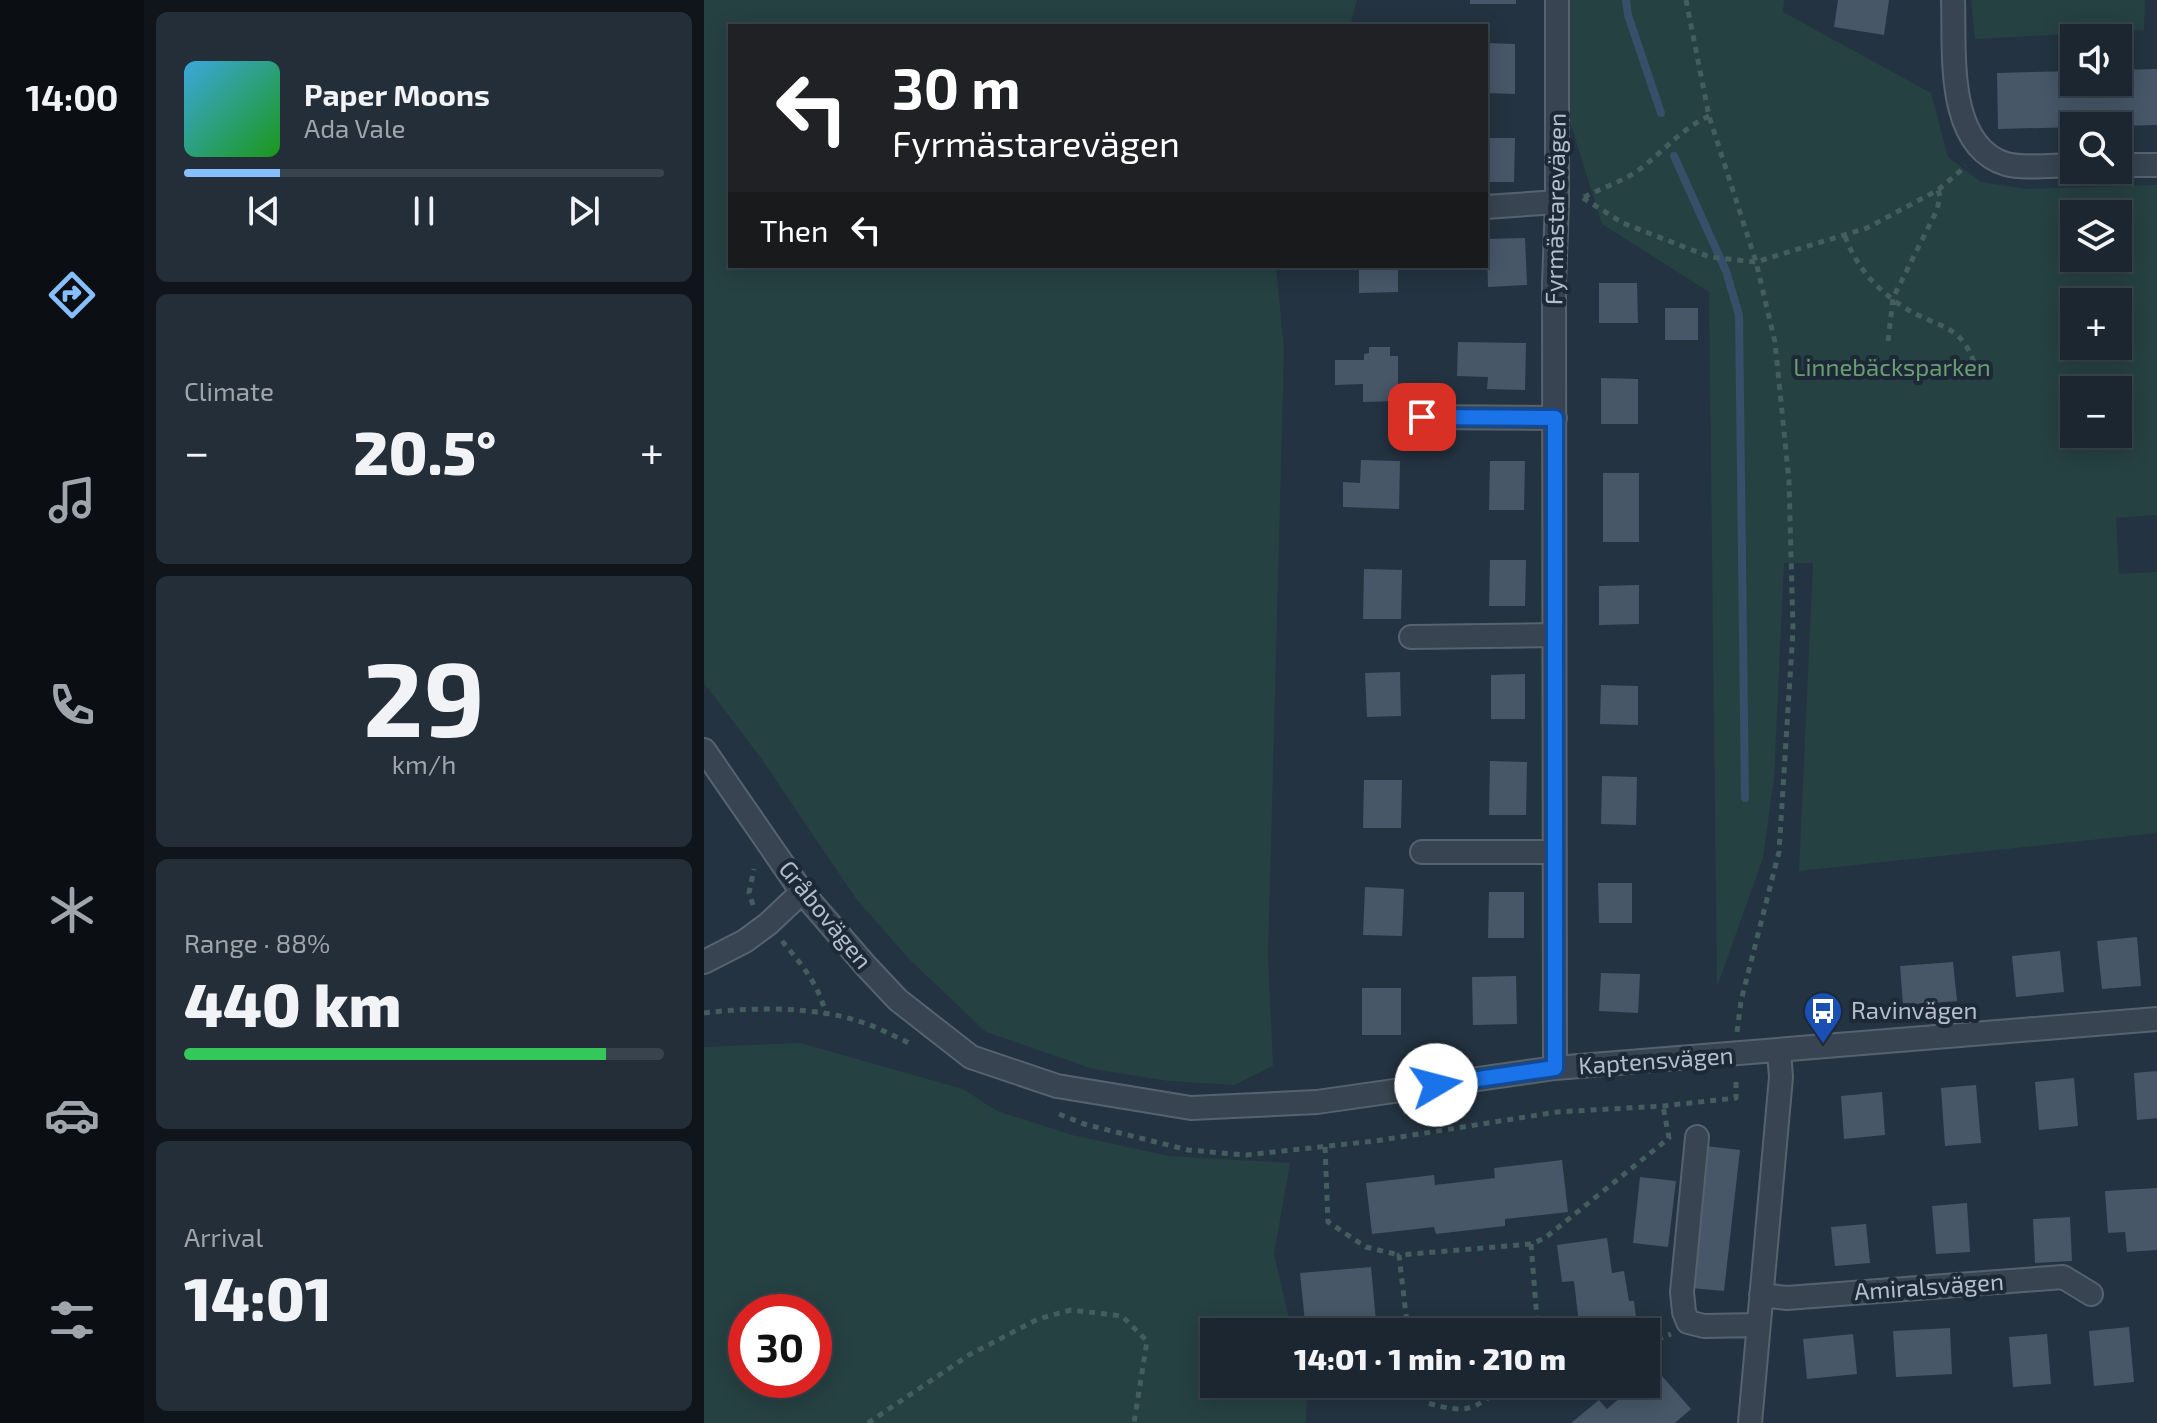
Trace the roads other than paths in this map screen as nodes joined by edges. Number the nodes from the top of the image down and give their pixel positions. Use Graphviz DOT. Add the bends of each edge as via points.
graph roads {
  1 [pos="1557,0"];
  2 [pos="1953,0"];
  3 [pos="2060,165"];
  4 [pos="2132,165"];
  5 [pos="2157,165"];
  6 [pos="1557,202"];
  7 [pos="1488,207"];
  8 [pos="1422,417"];
  9 [pos="1555,418"];
  10 [pos="1554,635"];
  11 [pos="1411,637"];
  12 [pos="704,750"];
  13 [pos="1422,852"];
  14 [pos="1554,852"];
  15 [pos="802,892"];
  16 [pos="704,962"];
  17 [pos="2157,1019"];
  18 [pos="1779,1051"];
  19 [pos="971,1057"];
  20 [pos="1555,1068"];
  21 [pos="1697,1137"];
  22 [pos="2091,1294"];
  23 [pos="1761,1295"];
  24 [pos="1758,1325"];
  25 [pos="1750,1423"];
  1 -- 6 [label="street, Fyrmästarevägen"];
  2 -- 3 [label="street" via="1955,82 1963,121 1981,151 2008,164"];
  4 -- 5 [label="street"];
  6 -- 7 [label="street"];
  6 -- 9 [label="street, Fyrmästarevägen"];
  8 -- 9 [label="street"];
  9 -- 10 [label="street, Fyrmästarevägen"];
  10 -- 11 [label="street"];
  10 -- 14 [label="street, Fyrmästarevägen"];
  12 -- 15 [label="street, Gråbovägen"];
  13 -- 14 [label="street"];
  14 -- 20 [label="street, Fyrmästarevägen"];
  15 -- 16 [label="street" via="745,941"];
  15 -- 19 [label="street, Gråbovägen" via="898,1000"];
  17 -- 18 [label="street, Kaptensvägen"];
  18 -- 20 [label="street, Kaptensvägen"];
  18 -- 23 [label="street"];
  19 -- 20 [label="street, Kaptensvägen" via="1057,1086 1191,1108 1317,1102"];
  21 -- 24 [label="street" via="1684,1312 1688,1322 1704,1326"];
  22 -- 23 [label="street, Amiralsvägen" via="2063,1277 1787,1298"];
  23 -- 24 [label="street"];
  24 -- 25 [label="street"];
}
